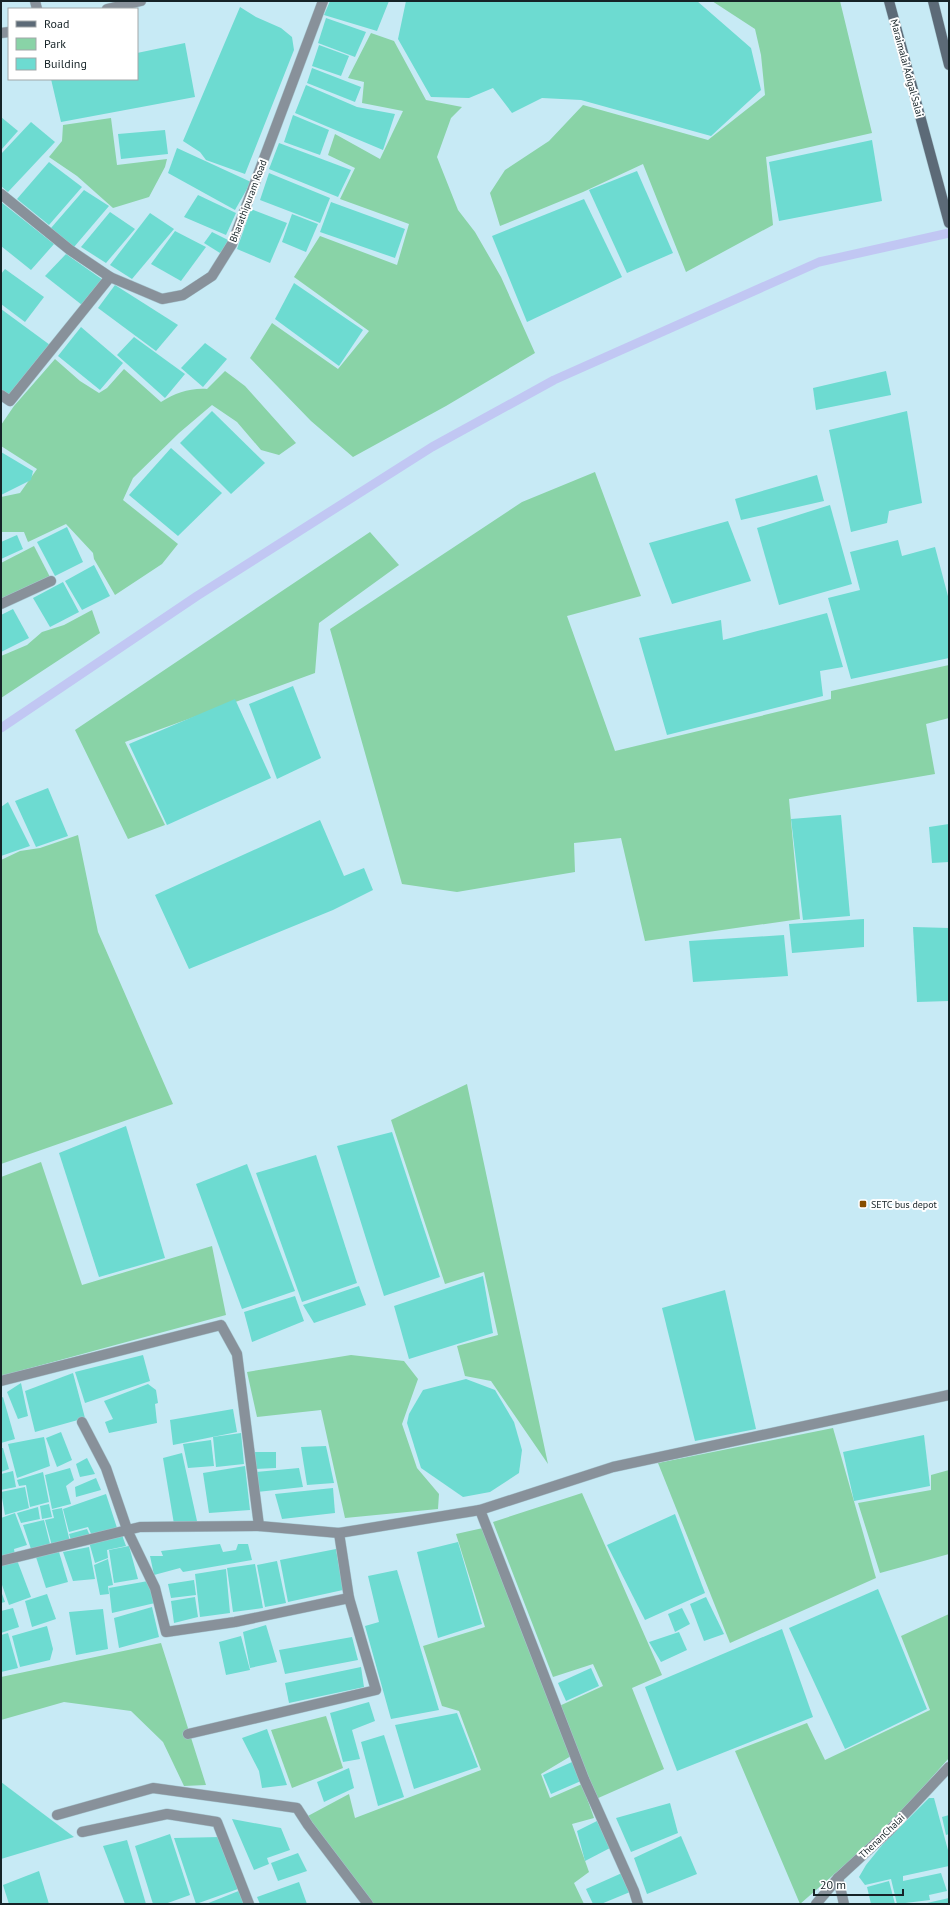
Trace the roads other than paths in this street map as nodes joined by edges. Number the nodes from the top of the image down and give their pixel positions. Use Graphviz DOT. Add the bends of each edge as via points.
graph roads {
  1 [pos="142,1"];
  2 [pos="323,1"];
  3 [pos="889,1"];
  4 [pos="933,1"];
  5 [pos="111,8"];
  6 [pos="949,65"];
  7 [pos="1,194"];
  8 [pos="949,223"];
  9 [pos="110,277"];
  10 [pos="1,395"];
  11 [pos="51,581"];
  12 [pos="1,604"];
  13 [pos="1,1381"];
  14 [pos="949,1395"];
  15 [pos="82,1422"];
  16 [pos="480,1510"];
  17 [pos="258,1526"];
  18 [pos="128,1532"];
  19 [pos="339,1533"];
  20 [pos="1,1562"];
  21 [pos="349,1598"];
  22 [pos="188,1734"];
  23 [pos="949,1767"];
  24 [pos="57,1815"];
  25 [pos="82,1832"];
  26 [pos="838,1878"];
  27 [pos="249,1904"];
  28 [pos="368,1904"];
  29 [pos="638,1904"];
  30 [pos="816,1904"];
  31 [pos="844,1904"];
  1 -- 5 [label="street"];
  2 -- 9 [label="street, Bharathipuram Road" via="232,244 212,276 183,295 162,299"];
  3 -- 8 [label="main road, Maraimalai Adigal Salai"];
  4 -- 6 [label="main road"];
  7 -- 9 [label="street, Bharathipuram Road" via="70,250"];
  9 -- 10 [label="street" via="10,401"];
  11 -- 12 [label="street"];
  13 -- 17 [label="street" via="221,1325 237,1354"];
  14 -- 16 [label="street" via="613,1467"];
  15 -- 18 [label="street" via="106,1468"];
  16 -- 19 [label="street"];
  16 -- 29 [label="street" via="584,1779"];
  17 -- 18 [label="street" via="140,1528"];
  17 -- 19 [label="street"];
  18 -- 20 [label="street"];
  18 -- 21 [label="street" via="155,1588 166,1632 235,1622"];
  19 -- 21 [label="street"];
  21 -- 22 [label="street" via="376,1690"];
  23 -- 26 [label="street, ThenanChalai" via="888,1832"];
  24 -- 28 [label="street" via="153,1788 297,1808"];
  25 -- 27 [label="street" via="167,1814 217,1822"];
  26 -- 30 [label="street, ThenanChalai"];
  26 -- 31 [label="street"];
}
